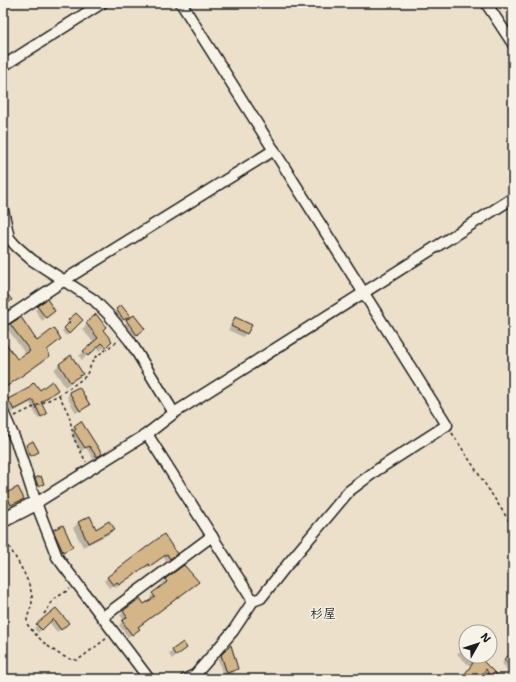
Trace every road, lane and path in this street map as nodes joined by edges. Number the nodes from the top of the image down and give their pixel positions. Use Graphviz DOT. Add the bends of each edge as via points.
graph roads {
  1 [pos="102,3"];
  2 [pos="181,3"];
  3 [pos="486,3"];
  4 [pos="513,44"];
  5 [pos="3,66"];
  6 [pos="274,150"];
  7 [pos="513,198"];
  8 [pos="3,210"];
  9 [pos="63,281"];
  10 [pos="365,293"];
  11 [pos="3,321"];
  12 [pos="125,335"];
  13 [pos="59,395"];
  14 [pos="174,413"];
  15 [pos="5,416"];
  16 [pos="447,425"];
  17 [pos="146,434"];
  18 [pos="90,469"];
  19 [pos="36,503"];
  20 [pos="3,520"];
  21 [pos="513,527"];
  22 [pos="3,536"];
  23 [pos="212,536"];
  24 [pos="79,585"];
  25 [pos="253,600"];
  26 [pos="44,614"];
  27 [pos="103,617"];
  28 [pos="115,633"];
  29 [pos="149,679"];
  30 [pos="186,679"];
  1 -- 5 [label="street"];
  2 -- 6 [label="street"];
  3 -- 4 [label="street"];
  6 -- 9 [label="street"];
  6 -- 10 [label="street"];
  7 -- 10 [label="street"];
  8 -- 9 [label="street" via="9,238 32,260"];
  9 -- 11 [label="street"];
  9 -- 12 [label="street" via="94,300"];
  10 -- 14 [label="street"];
  10 -- 16 [label="street"];
  12 -- 13 [label="path" via="94,358 86,376"];
  12 -- 14 [label="street"];
  13 -- 15 [label="path"];
  13 -- 18 [label="path" via="69,415 74,439"];
  14 -- 17 [label="street"];
  15 -- 19 [label="street"];
  16 -- 21 [label="path"];
  16 -- 25 [label="street" via="349,491 261,598"];
  17 -- 18 [label="street"];
  17 -- 23 [label="street"];
  18 -- 19 [label="street"];
  19 -- 20 [label="street"];
  19 -- 24 [label="street" via="57,556"];
  22 -- 28 [label="path" via="31,592 32,605 28,612 27,624 36,636 62,655 78,660"];
  23 -- 25 [label="street"];
  23 -- 27 [label="street"];
  24 -- 26 [label="path" via="59,596"];
  24 -- 27 [label="street"];
  25 -- 30 [label="street" via="233,631 195,675"];
  27 -- 28 [label="street"];
  28 -- 29 [label="street"];
}
